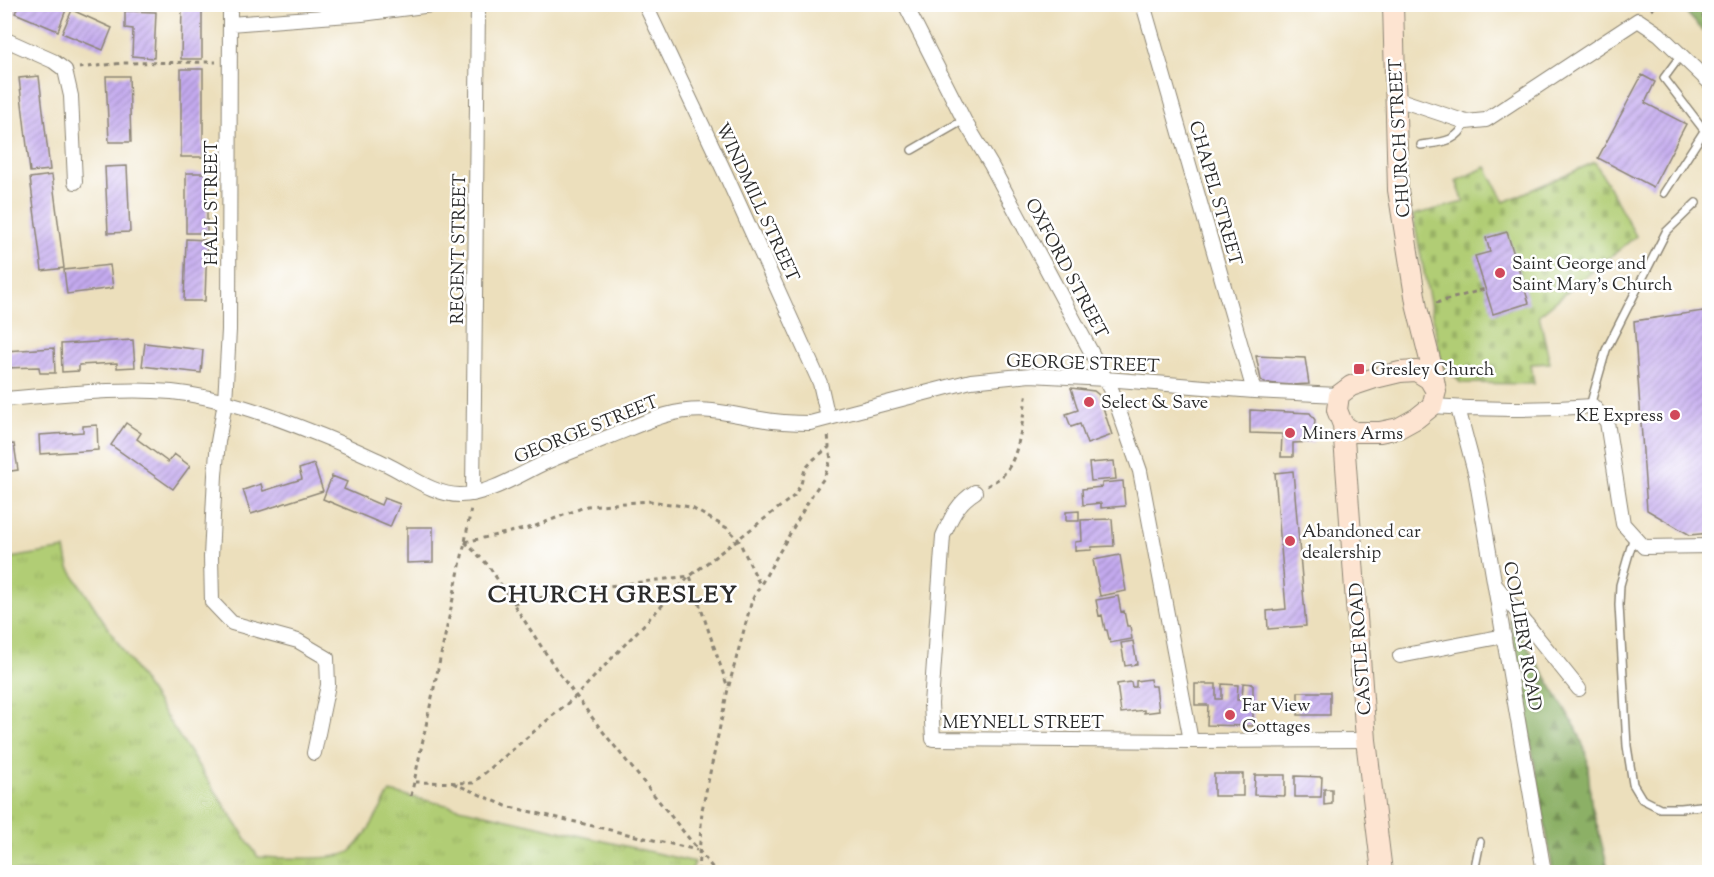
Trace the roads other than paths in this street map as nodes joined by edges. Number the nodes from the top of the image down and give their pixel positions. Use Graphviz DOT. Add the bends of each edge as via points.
graph roads {
  1 [pos="8,4"];
  2 [pos="230,4"];
  3 [pos="440,4"];
  4 [pos="478,4"];
  5 [pos="645,4"];
  6 [pos="904,4"];
  7 [pos="1143,4"];
  8 [pos="1394,4"];
  9 [pos="4,11"];
  10 [pos="230,24"];
  11 [pos="4,39"];
  12 [pos="1681,55"];
  13 [pos="1710,83"];
  14 [pos="1397,99"];
  15 [pos="964,120"];
  16 [pos="1466,122"];
  17 [pos="1710,122"];
  18 [pos="1704,130"];
  19 [pos="1421,145"];
  20 [pos="912,150"];
  21 [pos="75,182"];
  22 [pos="1664,193"];
  23 [pos="1696,203"];
  24 [pos="1425,342"];
  25 [pos="1400,372"];
  26 [pos="1106,379"];
  27 [pos="1254,391"];
  28 [pos="1339,395"];
  29 [pos="1434,398"];
  30 [pos="4,399"];
  31 [pos="225,402"];
  32 [pos="1590,406"];
  33 [pos="1458,408"];
  34 [pos="828,418"];
  35 [pos="1343,425"];
  36 [pos="975,492"];
  37 [pos="473,494"];
  38 [pos="1634,536"];
  39 [pos="1710,546"];
  40 [pos="1495,585"];
  41 [pos="1504,636"];
  42 [pos="1400,656"];
  43 [pos="1579,689"];
  44 [pos="1366,740"];
  45 [pos="1191,741"];
  46 [pos="314,753"];
  47 [pos="1710,805"];
  48 [pos="1480,842"];
  49 [pos="1382,873"];
  50 [pos="1474,873"];
  51 [pos="1544,873"];
  1 -- 9 [label="lane"];
  2 -- 10 [label="street, HALL STREET"];
  3 -- 10 [label="street"];
  4 -- 37 [label="street, REGENT STREET"];
  5 -- 34 [label="street, WINDMILL STREET" via="820,383"];
  6 -- 15 [label="street, OXFORD STREET"];
  7 -- 27 [label="street, CHAPEL STREET"];
  8 -- 14 [label="street, CHURCH STREET"];
  10 -- 31 [label="street, HALL STREET"];
  11 -- 21 [label="street" via="65,70 72,96"];
  12 -- 13 [label="street"];
  12 -- 16 [label="street" via="1638,20 1486,120"];
  12 -- 18 [label="lane" via="1664,78"];
  14 -- 16 [label="street"];
  14 -- 24 [label="street, CHURCH STREET" via="1398,190"];
  15 -- 20 [label="lane"];
  15 -- 26 [label="street, OXFORD STREET"];
  16 -- 19 [label="lane" via="1461,132 1447,141"];
  17 -- 18 [label="lane"];
  18 -- 22 [label="lane"];
  23 -- 32 [label="lane" via="1666,232 1606,350"];
  24 -- 25 [label="street" via="1413,363"];
  24 -- 29 [label="street, CHURCH STREET"];
  25 -- 28 [label="street" via="1352,386"];
  25 -- 29 [label="street" via="1416,371 1429,379"];
  26 -- 27 [label="street, GEORGE STREET"];
  26 -- 34 [label="street, GEORGE STREET" via="1030,375 971,381"];
  26 -- 45 [label="street, OXFORD STREET" via="1140,471"];
  27 -- 28 [label="street, GEORGE STREET"];
  28 -- 35 [label="street, CASTLE ROAD" via="1337,410"];
  29 -- 33 [label="street"];
  29 -- 35 [label="street" via="1417,418 1399,428 1354,432"];
  30 -- 31 [label="street, GEORGE STREET" via="140,391 173,392"];
  31 -- 37 [label="street, GEORGE STREET" via="349,447 447,494"];
  31 -- 46 [label="street, HALL STREET" via="215,475 212,602 232,623 298,641 327,658 328,685"];
  32 -- 33 [label="street"];
  32 -- 38 [label="street" via="1607,422 1623,524"];
  33 -- 40 [label="street, COLLIERY ROAD" via="1476,476"];
  34 -- 37 [label="street, GEORGE STREET" via="785,423 723,411 666,415"];
  35 -- 44 [label="street, CASTLE ROAD"];
  36 -- 45 [label="street, MEYNELL STREET" via="960,503 943,536 931,704 933,739"];
  38 -- 39 [label="street" via="1644,548"];
  38 -- 47 [label="lane" via="1620,585 1619,605 1627,746 1633,784 1642,799 1660,808"];
  40 -- 41 [label="street, COLLIERY ROAD"];
  40 -- 43 [label="street"];
  41 -- 42 [label="street"];
  41 -- 51 [label="street, COLLIERY ROAD"];
  44 -- 45 [label="street, MEYNELL STREET"];
  44 -- 49 [label="street, CASTLE ROAD"];
  48 -- 50 [label="lane"];
}
